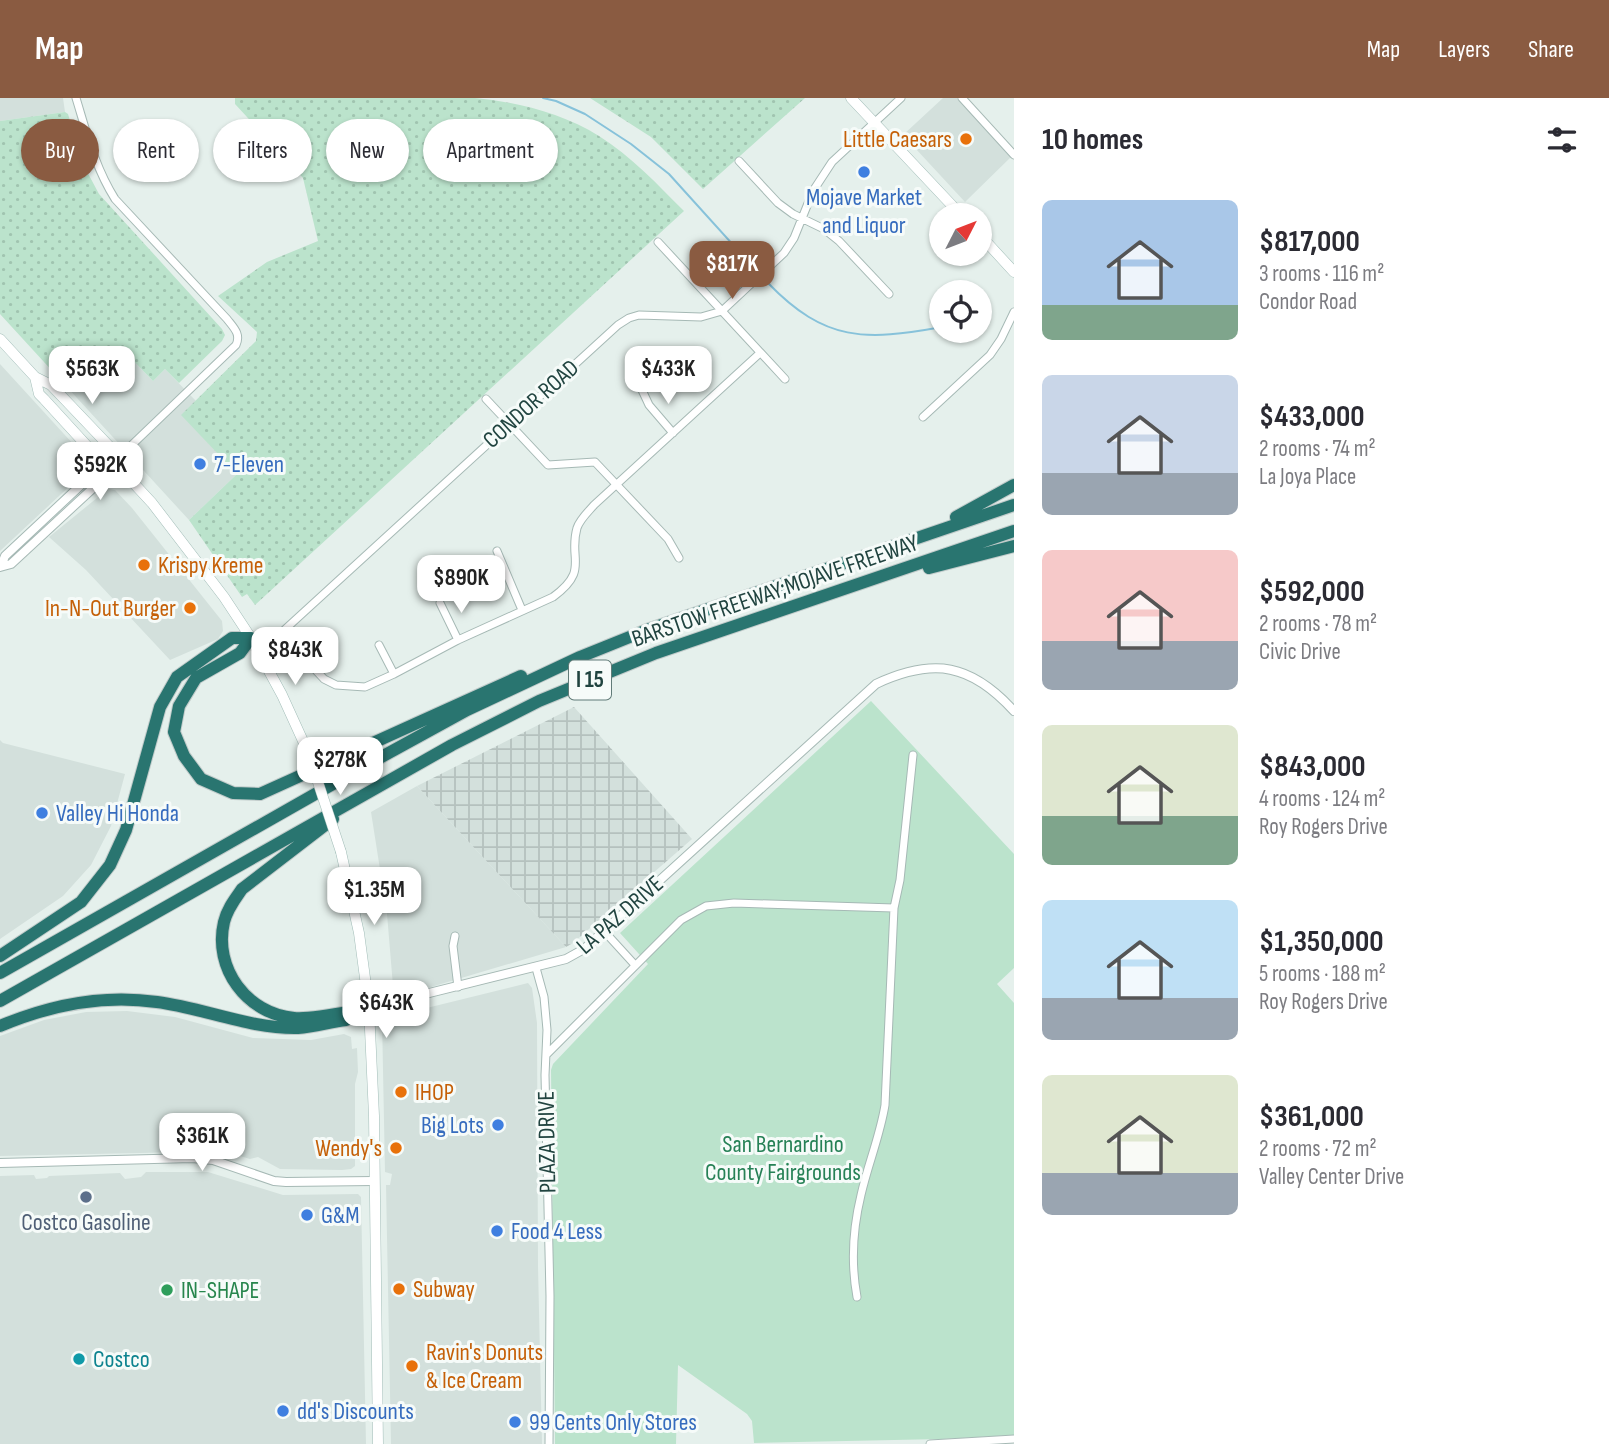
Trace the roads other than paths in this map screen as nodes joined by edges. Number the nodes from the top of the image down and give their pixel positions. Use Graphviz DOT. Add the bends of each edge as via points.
graph roads {
  1 [pos="76,98"];
  2 [pos="851,98"];
  3 [pos="901,98"];
  4 [pos="962,98"];
  5 [pos="874,122"];
  6 [pos="1014,155"];
  7 [pos="739,161"];
  8 [pos="950,203"];
  9 [pos="803,219"];
  10 [pos="658,242"];
  11 [pos="992,248"];
  12 [pos="1014,272"];
  13 [pos="889,294"];
  14 [pos="722,311"];
  15 [pos="1014,312"];
  16 [pos="0,339"];
  17 [pos="760,353"];
  18 [pos="35,377"];
  19 [pos="785,379"];
  20 [pos="642,390"];
  21 [pos="486,399"];
  22 [pos="923,417"];
  23 [pos="508,424"];
  24 [pos="673,433"];
  25 [pos="114,462"];
  26 [pos="617,484"];
  27 [pos="1014,485"];
  28 [pos="1014,505"];
  29 [pos="1014,531"];
  30 [pos="917,538"];
  31 [pos="1014,546"];
  32 [pos="497,551"];
  33 [pos="679,558"];
  34 [pos="1,567"];
  35 [pos="827,595"];
  36 [pos="440,603"];
  37 [pos="522,610"];
  38 [pos="251,638"];
  39 [pos="458,640"];
  40 [pos="379,645"];
  41 [pos="580,657"];
  42 [pos="394,674"];
  43 [pos="1014,711"];
  44 [pos="913,755"];
  45 [pos="365,793"];
  46 [pos="894,908"];
  47 [pos="604,931"];
  48 [pos="455,936"];
  49 [pos="0,956"];
  50 [pos="635,965"];
  51 [pos="536,968"];
  52 [pos="0,973"];
  53 [pos="458,987"];
  54 [pos="0,1001"];
  55 [pos="369,1008"];
  56 [pos="0,1026"];
  57 [pos="546,1055"];
  58 [pos="0,1163"];
  59 [pos="374,1181"];
  60 [pos="857,1297"];
  61 [pos="1014,1439"];
  62 [pos="378,1444"];
  63 [pos="549,1444"];
  64 [pos="930,1444"];
  1 -- 25 [label="street" via="93,158 115,199 236,330 238,340"];
  2 -- 5 [label="main road"];
  3 -- 5 [label="street"];
  4 -- 6 [label="street"];
  5 -- 8 [label="main road"];
  5 -- 9 [label="street" via="821,176"];
  7 -- 9 [label="street" via="778,203"];
  9 -- 13 [label="street" via="839,241"];
  9 -- 14 [label="street" via="784,253"];
  10 -- 14 [label="street"];
  11 -- 12 [label="main road"];
  14 -- 17 [label="street"];
  14 -- 23 [label="street, CONDOR ROAD" via="701,317 649,314 629,318"];
  15 -- 22 [label="street" via="990,355"];
  16 -- 18 [label="main road"];
  17 -- 19 [label="street"];
  17 -- 24 [label="street"];
  18 -- 25 [label="main road" via="51,384 110,447"];
  18 -- 25 [label="main road" via="44,400 98,458"];
  20 -- 24 [label="street"];
  21 -- 23 [label="street"];
  23 -- 26 [label="street" via="548,465 595,462"];
  23 -- 42 [label="street, CONDOR ROAD" via="281,633 324,679 336,685 365,687"];
  24 -- 26 [label="street"];
  25 -- 34 [label="street" via="97,470 5,556"];
  25 -- 38 [label="main road" via="152,503"];
  26 -- 33 [label="street" via="668,539"];
  26 -- 37 [label="street" via="580,521 575,540 577,565 566,588"];
  27 -- 30 [label="highway"];
  28 -- 30 [label="highway, BARSTOW FREEWAY;MOJAVE FREEWAY / I 15"];
  29 -- 35 [label="highway, BARSTOW FREEWAY;MOJAVE FREEWAY / I 15"];
  30 -- 41 [label="highway, BARSTOW FREEWAY;MOJAVE FREEWAY / I 15" via="647,629"];
  31 -- 35 [label="highway"];
  32 -- 37 [label="street"];
  35 -- 45 [label="highway, BARSTOW FREEWAY;MOJAVE FREEWAY / I 15" via="656,653 539,702"];
  36 -- 39 [label="street"];
  37 -- 39 [label="street"];
  38 -- 41 [label="highway" via="240,653 195,678 179,706 174,732 201,779 233,793 260,794 546,664"];
  38 -- 49 [label="highway" via="232,638 177,677 160,706 126,830 110,864 81,902"];
  38 -- 55 [label="main road, bridge" via="308,752 341,852"];
  39 -- 42 [label="street"];
  40 -- 42 [label="street"];
  41 -- 52 [label="highway, BARSTOW FREEWAY;MOJAVE FREEWAY / I 15" via="388,753"];
  43 -- 47 [label="street, LA PAZ DRIVE" via="992,688 939,668 897,674 876,684"];
  44 -- 46 [label="street"];
  45 -- 54 [label="highway, BARSTOW FREEWAY;MOJAVE FREEWAY / I 15"];
  45 -- 55 [label="highway" via="242,890 224,922 222,949 236,985 268,1011 295,1018"];
  46 -- 50 [label="street" via="706,906 681,920"];
  46 -- 60 [label="street" via="885,1105 860,1196 853,1276"];
  47 -- 50 [label="street"];
  47 -- 51 [label="street, LA PAZ DRIVE" via="575,955"];
  48 -- 53 [label="street"];
  50 -- 57 [label="street"];
  51 -- 53 [label="street, LA PAZ DRIVE"];
  51 -- 57 [label="street, PLAZA DRIVE" via="546,1018"];
  53 -- 55 [label="street, LA PAZ DRIVE"];
  55 -- 56 [label="highway" via="353,1018 299,1028 251,1024 155,1002 95,1000 28,1014"];
  55 -- 59 [label="main road"];
  57 -- 63 [label="street, PLAZA DRIVE"];
  58 -- 59 [label="street" via="192,1158 233,1165 274,1181"];
  59 -- 62 [label="main road"];
  61 -- 64 [label="street"];
}
